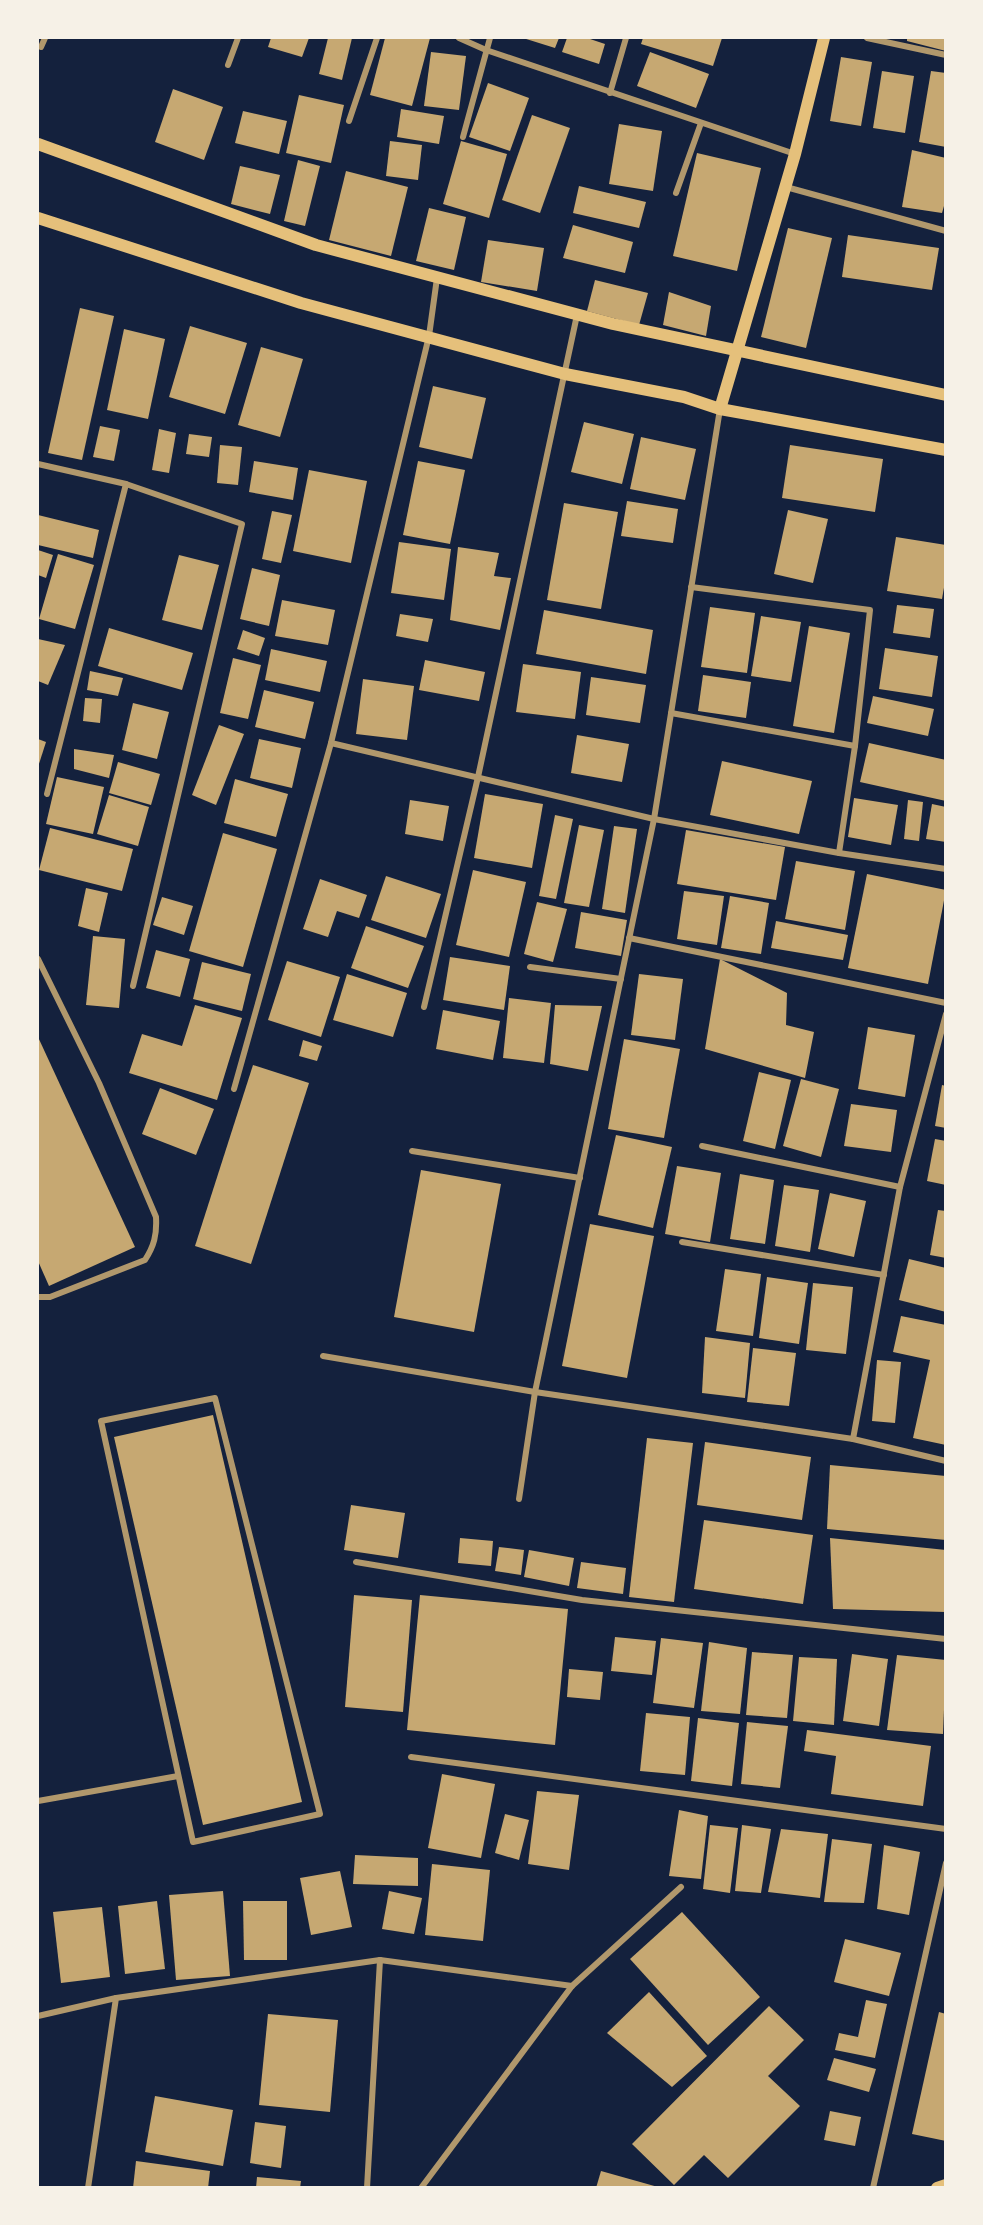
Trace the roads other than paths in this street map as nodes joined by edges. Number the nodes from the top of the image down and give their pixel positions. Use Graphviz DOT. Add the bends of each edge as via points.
graph roads {
  1 [pos="45,38"];
  2 [pos="238,38"];
  3 [pos="377,38"];
  4 [pos="459,38"];
  5 [pos="490,38"];
  6 [pos="626,38"];
  7 [pos="824,38"];
  8 [pos="867,38"];
  9 [pos="41,46"];
  10 [pos="486,50"];
  11 [pos="945,55"];
  12 [pos="228,65"];
  13 [pos="610,93"];
  14 [pos="349,121"];
  15 [pos="700,123"];
  16 [pos="463,137"];
  17 [pos="38,144"];
  18 [pos="795,154"];
  19 [pos="786,187"];
  20 [pos="676,193"];
  21 [pos="38,218"];
  22 [pos="945,231"];
  23 [pos="437,277"];
  24 [pos="577,314"];
  25 [pos="429,336"];
  26 [pos="737,352"];
  27 [pos="565,374"];
  28 [pos="945,395"];
  29 [pos="720,409"];
  30 [pos="945,450"];
  31 [pos="38,464"];
  32 [pos="126,484"];
  33 [pos="691,587"];
  34 [pos="671,713"];
  35 [pos="331,743"];
  36 [pos="855,746"];
  37 [pos="478,777"];
  38 [pos="47,794"];
  39 [pos="654,819"];
  40 [pos="839,853"];
  41 [pos="945,869"];
  42 [pos="629,938"];
  43 [pos="38,959"];
  44 [pos="530,967"];
  45 [pos="621,979"];
  46 [pos="133,986"];
  47 [pos="945,1003"];
  48 [pos="424,1007"];
  49 [pos="945,1014"];
  50 [pos="234,1089"];
  51 [pos="702,1146"];
  52 [pos="412,1151"];
  53 [pos="580,1178"];
  54 [pos="900,1187"];
  55 [pos="682,1242"];
  56 [pos="884,1275"];
  57 [pos="38,1298"];
  58 [pos="323,1356"];
  59 [pos="535,1392"];
  60 [pos="853,1439"];
  61 [pos="945,1461"];
  62 [pos="519,1499"];
  63 [pos="356,1562"];
  64 [pos="945,1639"];
  65 [pos="411,1757"];
  66 [pos="178,1776"];
  67 [pos="38,1801"];
  68 [pos="945,1830"];
  69 [pos="945,1863"];
  70 [pos="681,1887"];
  71 [pos="380,1960"];
  72 [pos="572,1986"];
  73 [pos="116,1998"];
  74 [pos="38,2016"];
  75 [pos="945,2185"];
  76 [pos="88,2187"];
  77 [pos="367,2187"];
  78 [pos="421,2187"];
  79 [pos="873,2187"];
  80 [pos="937,2187"];
  1 -- 9 [label="street"];
  2 -- 12 [label="street"];
  3 -- 14 [label="street"];
  4 -- 10 [label="street"];
  5 -- 10 [label="street"];
  6 -- 13 [label="street"];
  7 -- 18 [label="main road"];
  8 -- 11 [label="street"];
  10 -- 13 [label="street"];
  10 -- 16 [label="street"];
  13 -- 15 [label="street"];
  15 -- 18 [label="street"];
  15 -- 20 [label="street"];
  17 -- 23 [label="main road" via="316,245"];
  18 -- 19 [label="main road"];
  19 -- 22 [label="street"];
  19 -- 26 [label="main road"];
  21 -- 25 [label="main road" via="302,303"];
  23 -- 24 [label="main road"];
  23 -- 25 [label="street"];
  24 -- 26 [label="main road"];
  24 -- 27 [label="street"];
  25 -- 27 [label="main road"];
  25 -- 35 [label="street"];
  26 -- 28 [label="main road"];
  26 -- 29 [label="main road"];
  27 -- 29 [label="main road" via="684,397"];
  27 -- 37 [label="street"];
  29 -- 30 [label="main road"];
  29 -- 33 [label="street"];
  31 -- 32 [label="street"];
  32 -- 38 [label="street"];
  32 -- 46 [label="street" via="242,524"];
  33 -- 34 [label="street"];
  33 -- 36 [label="street" via="870,610"];
  34 -- 36 [label="street"];
  34 -- 39 [label="street"];
  35 -- 37 [label="street"];
  35 -- 50 [label="street"];
  36 -- 40 [label="street"];
  37 -- 39 [label="street"];
  37 -- 48 [label="street"];
  39 -- 40 [label="street"];
  39 -- 42 [label="street"];
  40 -- 41 [label="street"];
  42 -- 45 [label="street"];
  42 -- 47 [label="street"];
  43 -- 57 [label="street" via="99,1083 156,1217 157,1233 145,1260 50,1297"];
  44 -- 45 [label="street"];
  45 -- 53 [label="street"];
  49 -- 54 [label="street"];
  51 -- 54 [label="street"];
  52 -- 53 [label="street"];
  53 -- 59 [label="street"];
  54 -- 56 [label="street"];
  55 -- 56 [label="street"];
  56 -- 60 [label="street"];
  58 -- 59 [label="street"];
  59 -- 60 [label="street"];
  59 -- 62 [label="street"];
  60 -- 61 [label="street"];
  63 -- 64 [label="street" via="582,1600"];
  65 -- 68 [label="street"];
  66 -- 66 [label="street" via="193,1842 320,1814 214,1398 101,1421"];
  66 -- 67 [label="street"];
  69 -- 79 [label="street"];
  70 -- 72 [label="street"];
  71 -- 72 [label="street"];
  71 -- 73 [label="street"];
  71 -- 77 [label="street"];
  72 -- 78 [label="street"];
  73 -- 74 [label="street"];
  73 -- 76 [label="street"];
  75 -- 80 [label="main road"];
}
